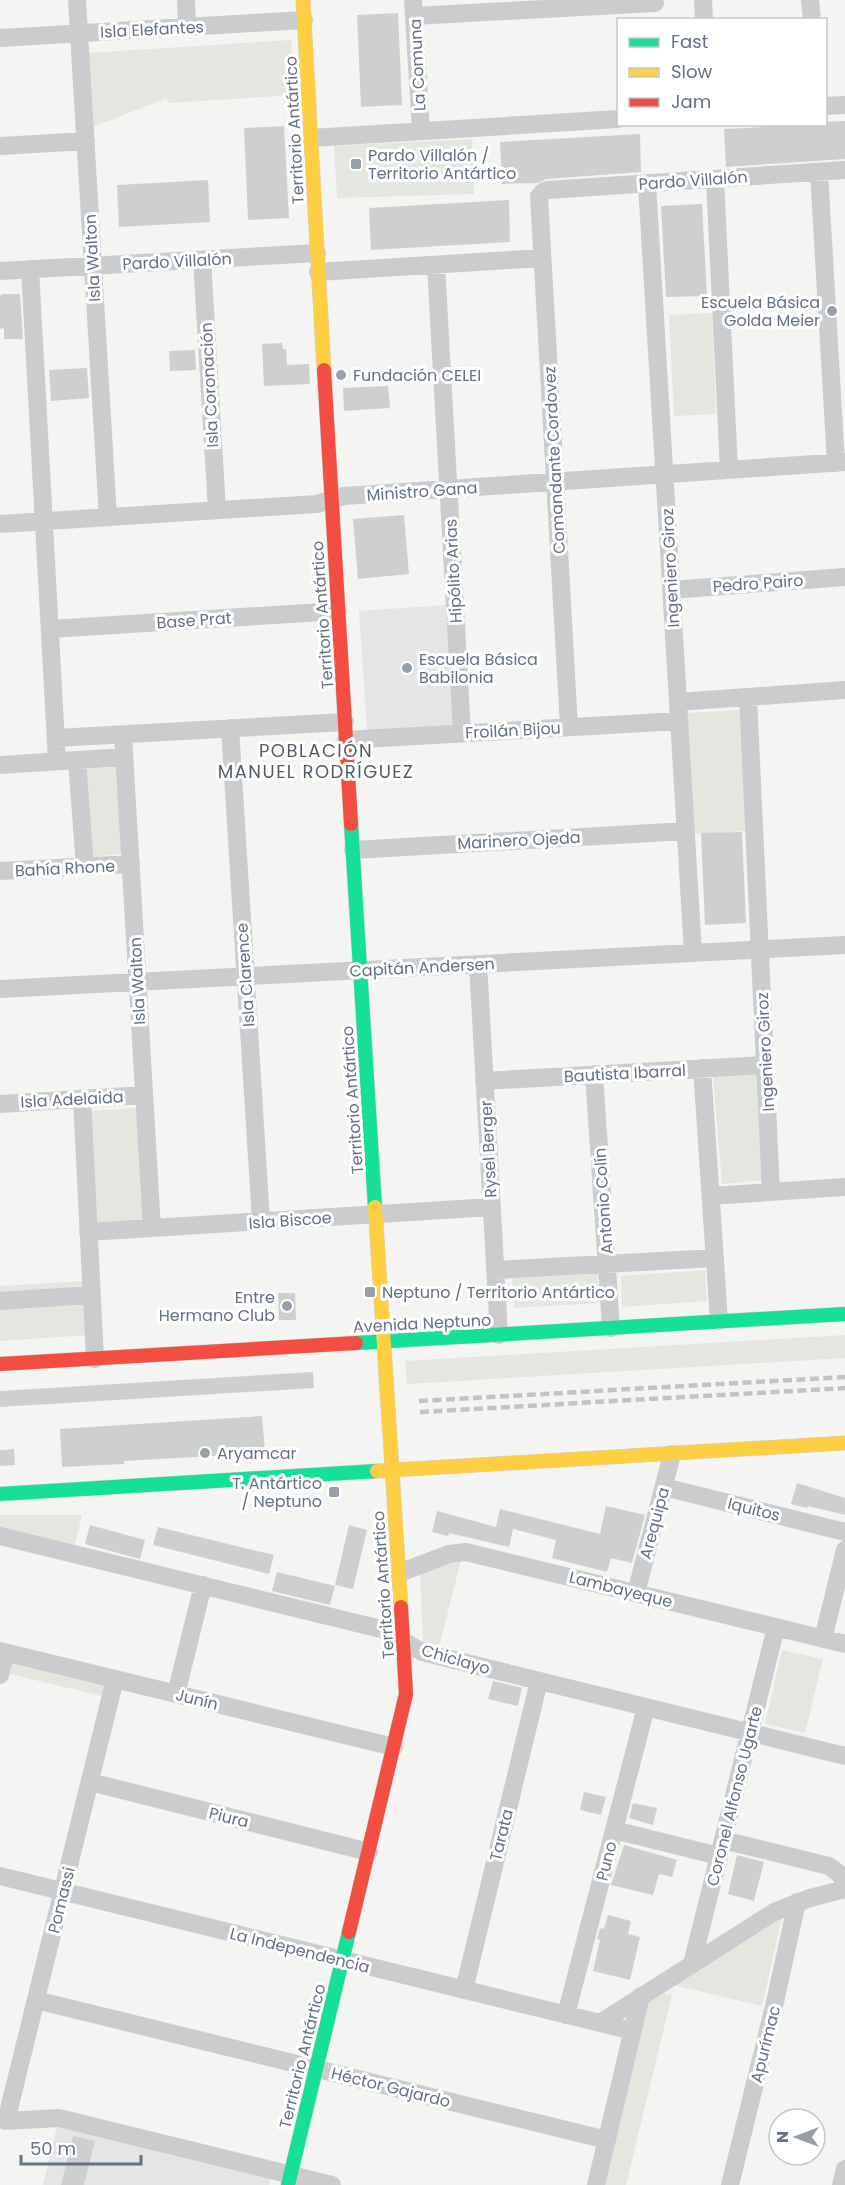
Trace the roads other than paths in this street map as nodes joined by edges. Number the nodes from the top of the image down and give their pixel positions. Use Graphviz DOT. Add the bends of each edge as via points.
graph roads {
  1 [pos="77,0"];
  2 [pos="186,0"];
  3 [pos="303,0"];
  4 [pos="703,0"];
  5 [pos="810,0"];
  6 [pos="655,7"];
  7 [pos="414,8"];
  8 [pos="705,18"];
  9 [pos="812,18"];
  10 [pos="304,20"];
  11 [pos="187,27"];
  12 [pos="79,33"];
  13 [pos="0,38"];
  14 [pos="845,105"];
  15 [pos="827,106"];
  16 [pos="617,119"];
  17 [pos="421,131"];
  18 [pos="311,138"];
  19 [pos="86,141"];
  20 [pos="0,146"];
  21 [pos="845,170"];
  22 [pos="819,172"];
  23 [pos="715,179"];
  24 [pos="647,184"];
  25 [pos="541,194"];
  26 [pos="317,253"];
  27 [pos="542,258"];
  28 [pos="202,260"];
  29 [pos="436,265"];
  30 [pos="93,266"];
  31 [pos="30,269"];
  32 [pos="0,271"];
  33 [pos="318,272"];
  34 [pos="841,463"];
  35 [pos="729,470"];
  36 [pos="664,474"];
  37 [pos="555,482"];
  38 [pos="448,489"];
  39 [pos="331,500"];
  40 [pos="217,510"];
  41 [pos="108,517"];
  42 [pos="44,521"];
  43 [pos="0,524"];
  44 [pos="845,577"];
  45 [pos="671,590"];
  46 [pos="338,611"];
  47 [pos="50,629"];
  48 [pos="845,690"];
  49 [pos="748,697"];
  50 [pos="678,702"];
  51 [pos="679,721"];
  52 [pos="569,727"];
  53 [pos="230,728"];
  54 [pos="346,731"];
  55 [pos="462,733"];
  56 [pos="123,735"];
  57 [pos="56,738"];
  58 [pos="124,757"];
  59 [pos="77,760"];
  60 [pos="57,761"];
  61 [pos="0,765"];
  62 [pos="686,831"];
  63 [pos="353,850"];
  64 [pos="130,864"];
  65 [pos="85,867"];
  66 [pos="0,871"];
  67 [pos="845,945"];
  68 [pos="760,950"];
  69 [pos="693,953"];
  70 [pos="478,964"];
  71 [pos="361,970"];
  72 [pos="245,976"];
  73 [pos="138,982"];
  74 [pos="0,989"];
  75 [pos="765,1065"];
  76 [pos="702,1068"];
  77 [pos="594,1074"];
  78 [pos="484,1081"];
  79 [pos="144,1095"];
  80 [pos="82,1099"];
  81 [pos="0,1104"];
  82 [pos="845,1187"];
  83 [pos="771,1192"];
  84 [pos="711,1196"];
  85 [pos="492,1207"];
  86 [pos="376,1214"];
  87 [pos="261,1221"];
  88 [pos="152,1228"];
  89 [pos="88,1232"];
  90 [pos="715,1258"];
  91 [pos="607,1264"];
  92 [pos="495,1270"];
  93 [pos="92,1295"];
  94 [pos="0,1301"];
  95 [pos="845,1314"];
  96 [pos="719,1321"];
  97 [pos="611,1328"];
  98 [pos="499,1335"];
  99 [pos="384,1341"];
  100 [pos="95,1359"];
  101 [pos="0,1364"];
  102 [pos="845,1443"];
  103 [pos="672,1454"];
  104 [pos="392,1470"];
  105 [pos="664,1487"];
  106 [pos="0,1494"];
  107 [pos="845,1532"];
  108 [pos="0,1536"];
  109 [pos="845,1550"];
  110 [pos="399,1573"];
  111 [pos="203,1585"];
  112 [pos="636,1593"];
  113 [pos="776,1627"];
  114 [pos="823,1639"];
  115 [pos="404,1641"];
  116 [pos="845,1644"];
  117 [pos="3,1652"];
  118 [pos="0,1675"];
  119 [pos="115,1679"];
  120 [pos="539,1681"];
  121 [pos="176,1694"];
  122 [pos="646,1707"];
  123 [pos="750,1733"];
  124 [pos="394,1747"];
  125 [pos="845,1756"];
  126 [pos="90,1782"];
  127 [pos="614,1830"];
  128 [pos="721,1848"];
  129 [pos="369,1852"];
  130 [pos="0,1876"];
  131 [pos="845,1888"];
  132 [pos="63,1892"];
  133 [pos="797,1902"];
  134 [pos="342,1960"];
  135 [pos="692,1964"];
  136 [pos="464,1990"];
  137 [pos="641,1996"];
  138 [pos="36,2000"];
  139 [pos="566,2014"];
  140 [pos="600,2023"];
  141 [pos="633,2031"];
  142 [pos="316,2068"];
  143 [pos="3,2120"];
  144 [pos="607,2139"];
  145 [pos="845,2170"];
  146 [pos="289,2180"];
  147 [pos="332,2185"];
  148 [pos="596,2185"];
  149 [pos="730,2185"];
  150 [pos="841,2185"];
  1 -- 12 [label="street, Isla Walton"];
  2 -- 11 [label="street"];
  3 -- 10 [label="street, Territorio Antártico"];
  4 -- 8 [label="street"];
  5 -- 9 [label="street"];
  6 -- 7 [label="street"];
  7 -- 17 [label="street, La Comuna"];
  10 -- 11 [label="street, Isla Elefantes"];
  10 -- 18 [label="street, Territorio Antártico"];
  11 -- 12 [label="street, Isla Elefantes"];
  12 -- 13 [label="street, Isla Elefantes"];
  12 -- 19 [label="street, Isla Walton"];
  14 -- 15 [label="street"];
  16 -- 17 [label="street"];
  17 -- 18 [label="street"];
  18 -- 26 [label="street, Territorio Antártico"];
  19 -- 20 [label="street"];
  19 -- 30 [label="street, Isla Walton"];
  21 -- 22 [label="street, Pardo Villalón"];
  22 -- 23 [label="street, Pardo Villalón"];
  22 -- 34 [label="street"];
  23 -- 24 [label="street, Pardo Villalón"];
  23 -- 35 [label="street"];
  24 -- 25 [label="street, Pardo Villalón" via="548,190"];
  24 -- 36 [label="street, Ingeniero Giroz"];
  25 -- 27 [label="street, Comandante Cordovez"];
  26 -- 28 [label="street, Pardo Villalón"];
  26 -- 33 [label="street, Territorio Antártico"];
  27 -- 29 [label="street"];
  27 -- 37 [label="street, Comandante Cordovez"];
  28 -- 30 [label="street, Pardo Villalón"];
  28 -- 40 [label="street, Isla Coronación"];
  29 -- 33 [label="street"];
  29 -- 38 [label="street, Hipólito Arias"];
  30 -- 31 [label="street, Pardo Villalón"];
  30 -- 41 [label="street, Isla Walton"];
  31 -- 32 [label="street, Pardo Villalón"];
  31 -- 42 [label="street"];
  33 -- 39 [label="street, Territorio Antártico"];
  34 -- 35 [label="street, Ministro Gana"];
  35 -- 36 [label="street, Ministro Gana"];
  36 -- 37 [label="street, Ministro Gana"];
  36 -- 45 [label="street, Ingeniero Giroz"];
  37 -- 38 [label="street, Ministro Gana"];
  37 -- 52 [label="street, Comandante Cordovez"];
  38 -- 39 [label="street, Ministro Gana"];
  38 -- 55 [label="street, Hipólito Arias"];
  39 -- 40 [label="street, Ministro Gana"];
  39 -- 46 [label="street, Territorio Antártico"];
  40 -- 41 [label="street, Ministro Gana"];
  41 -- 42 [label="street, Ministro Gana"];
  42 -- 43 [label="street, Ministro Gana"];
  42 -- 47 [label="street"];
  44 -- 45 [label="street, Pedro Pairo"];
  45 -- 50 [label="street, Ingeniero Giroz"];
  46 -- 47 [label="street, Base Prat"];
  46 -- 54 [label="street, Territorio Antártico"];
  47 -- 57 [label="street"];
  48 -- 49 [label="street"];
  49 -- 50 [label="street"];
  49 -- 68 [label="street, Ingeniero Giroz"];
  50 -- 51 [label="street, Ingeniero Giroz"];
  51 -- 52 [label="street, Froilán Bijou"];
  51 -- 62 [label="street, Ingeniero Giroz"];
  52 -- 55 [label="street, Froilán Bijou"];
  53 -- 54 [label="street, Froilán Bijou"];
  53 -- 56 [label="street, Froilán Bijou"];
  53 -- 72 [label="street, Isla Clarence"];
  54 -- 55 [label="street, Froilán Bijou"];
  54 -- 63 [label="street, Territorio Antártico"];
  56 -- 57 [label="street, Froilán Bijou"];
  56 -- 58 [label="street, Isla Walton"];
  57 -- 60 [label="street"];
  58 -- 59 [label="street"];
  58 -- 64 [label="street, Isla Walton"];
  59 -- 60 [label="street"];
  59 -- 65 [label="street"];
  60 -- 61 [label="street"];
  62 -- 63 [label="street, Marinero Ojeda"];
  62 -- 69 [label="street, Ingeniero Giroz"];
  63 -- 71 [label="street, Territorio Antártico"];
  64 -- 65 [label="street, Bahía Rhone"];
  64 -- 73 [label="street, Isla Walton"];
  65 -- 66 [label="street, Bahía Rhone"];
  67 -- 68 [label="street, Capitán Andersen"];
  68 -- 69 [label="street, Capitán Andersen"];
  68 -- 75 [label="street, Ingeniero Giroz"];
  69 -- 70 [label="street, Capitán Andersen"];
  70 -- 71 [label="street, Capitán Andersen"];
  70 -- 78 [label="street, Rysel Berger"];
  71 -- 72 [label="street, Capitán Andersen"];
  71 -- 86 [label="street, Territorio Antártico"];
  72 -- 73 [label="street, Capitán Andersen"];
  72 -- 87 [label="street, Isla Clarence"];
  73 -- 74 [label="street, Capitán Andersen"];
  73 -- 79 [label="street, Isla Walton"];
  75 -- 76 [label="street, Bautista Ibarral"];
  75 -- 83 [label="street, Ingeniero Giroz"];
  76 -- 77 [label="street, Bautista Ibarral"];
  76 -- 84 [label="street"];
  77 -- 78 [label="street, Bautista Ibarral"];
  77 -- 91 [label="street, Antonio Colín"];
  78 -- 85 [label="street, Rysel Berger"];
  79 -- 80 [label="street, Isla Adelaida"];
  79 -- 88 [label="street, Isla Walton"];
  80 -- 81 [label="street, Isla Adelaida"];
  80 -- 89 [label="street"];
  82 -- 83 [label="street"];
  83 -- 84 [label="street"];
  84 -- 90 [label="street"];
  85 -- 86 [label="street, Isla Biscoe"];
  85 -- 92 [label="street, Rysel Berger"];
  86 -- 87 [label="street, Isla Biscoe"];
  86 -- 99 [label="street, Territorio Antártico"];
  87 -- 88 [label="street, Isla Biscoe"];
  88 -- 89 [label="street, Isla Biscoe"];
  89 -- 93 [label="street"];
  90 -- 91 [label="street"];
  90 -- 96 [label="street"];
  91 -- 92 [label="street"];
  91 -- 97 [label="street, Antonio Colín"];
  92 -- 98 [label="street, Rysel Berger"];
  93 -- 94 [label="street"];
  93 -- 100 [label="street"];
  95 -- 96 [label="street, Avenida Neptuno"];
  96 -- 97 [label="street, Avenida Neptuno"];
  97 -- 98 [label="street, Avenida Neptuno"];
  98 -- 99 [label="street, Avenida Neptuno"];
  99 -- 100 [label="street, Avenida Neptuno"];
  99 -- 104 [label="street, Territorio Antártico"];
  100 -- 101 [label="street, Avenida Neptuno"];
  102 -- 103 [label="street"];
  103 -- 104 [label="street"];
  103 -- 105 [label="street, Arequipa"];
  104 -- 106 [label="street"];
  104 -- 110 [label="street, Territorio Antártico"];
  105 -- 107 [label="street, Iquitos"];
  105 -- 112 [label="street, Arequipa"];
  108 -- 111 [label="street, Chiclayo"];
  109 -- 114 [label="street"];
  110 -- 112 [label="street, Lambayeque" via="449,1554 466,1552"];
  110 -- 115 [label="street, Territorio Antártico"];
  111 -- 115 [label="street, Chiclayo" via="385,1630"];
  111 -- 121 [label="street"];
  112 -- 113 [label="street, Lambayeque"];
  113 -- 114 [label="street, Lambayeque"];
  113 -- 123 [label="street, Coronel Alfonso Ugarte"];
  114 -- 116 [label="street, Lambayeque"];
  115 -- 120 [label="street, Chiclayo" via="422,1652"];
  115 -- 124 [label="street, Territorio Antártico" via="406,1694"];
  117 -- 118 [label="street"];
  117 -- 119 [label="street, Junín"];
  119 -- 121 [label="street, Junín"];
  119 -- 126 [label="street, Pomassi"];
  120 -- 122 [label="street, Chiclayo"];
  120 -- 136 [label="street, Tarata"];
  121 -- 124 [label="street, Junín"];
  122 -- 123 [label="street, Chiclayo"];
  122 -- 127 [label="street, Puno"];
  123 -- 125 [label="street, Chiclayo"];
  123 -- 128 [label="street, Coronel Alfonso Ugarte"];
  124 -- 129 [label="street, Territorio Antártico"];
  126 -- 129 [label="street, Piura"];
  126 -- 132 [label="street, Pomassi"];
  127 -- 128 [label="street"];
  127 -- 139 [label="street, Puno"];
  128 -- 131 [label="street" via="829,1866 841,1875"];
  128 -- 135 [label="street, Coronel Alfonso Ugarte"];
  129 -- 134 [label="street, Territorio Antártico"];
  130 -- 132 [label="street, La Independencia"];
  131 -- 133 [label="street"];
  132 -- 134 [label="street, La Independencia"];
  132 -- 138 [label="street, Pomassi"];
  133 -- 135 [label="street" via="757,1922"];
  133 -- 149 [label="street, Apurímac"];
  134 -- 136 [label="street, La Independencia"];
  134 -- 142 [label="street, Territorio Antártico"];
  135 -- 137 [label="street"];
  136 -- 139 [label="street, La Independencia"];
  137 -- 140 [label="street"];
  137 -- 141 [label="street"];
  138 -- 142 [label="street, Héctor Gajardo"];
  138 -- 143 [label="street, Pomassi"];
  139 -- 140 [label="street, La Independencia"];
  140 -- 141 [label="street, La Independencia"];
  141 -- 144 [label="street"];
  142 -- 144 [label="street, Héctor Gajardo"];
  142 -- 146 [label="street, Territorio Antártico"];
  143 -- 146 [label="street" via="58,2118"];
  144 -- 148 [label="street"];
  145 -- 150 [label="street"];
  146 -- 147 [label="street"];
}
